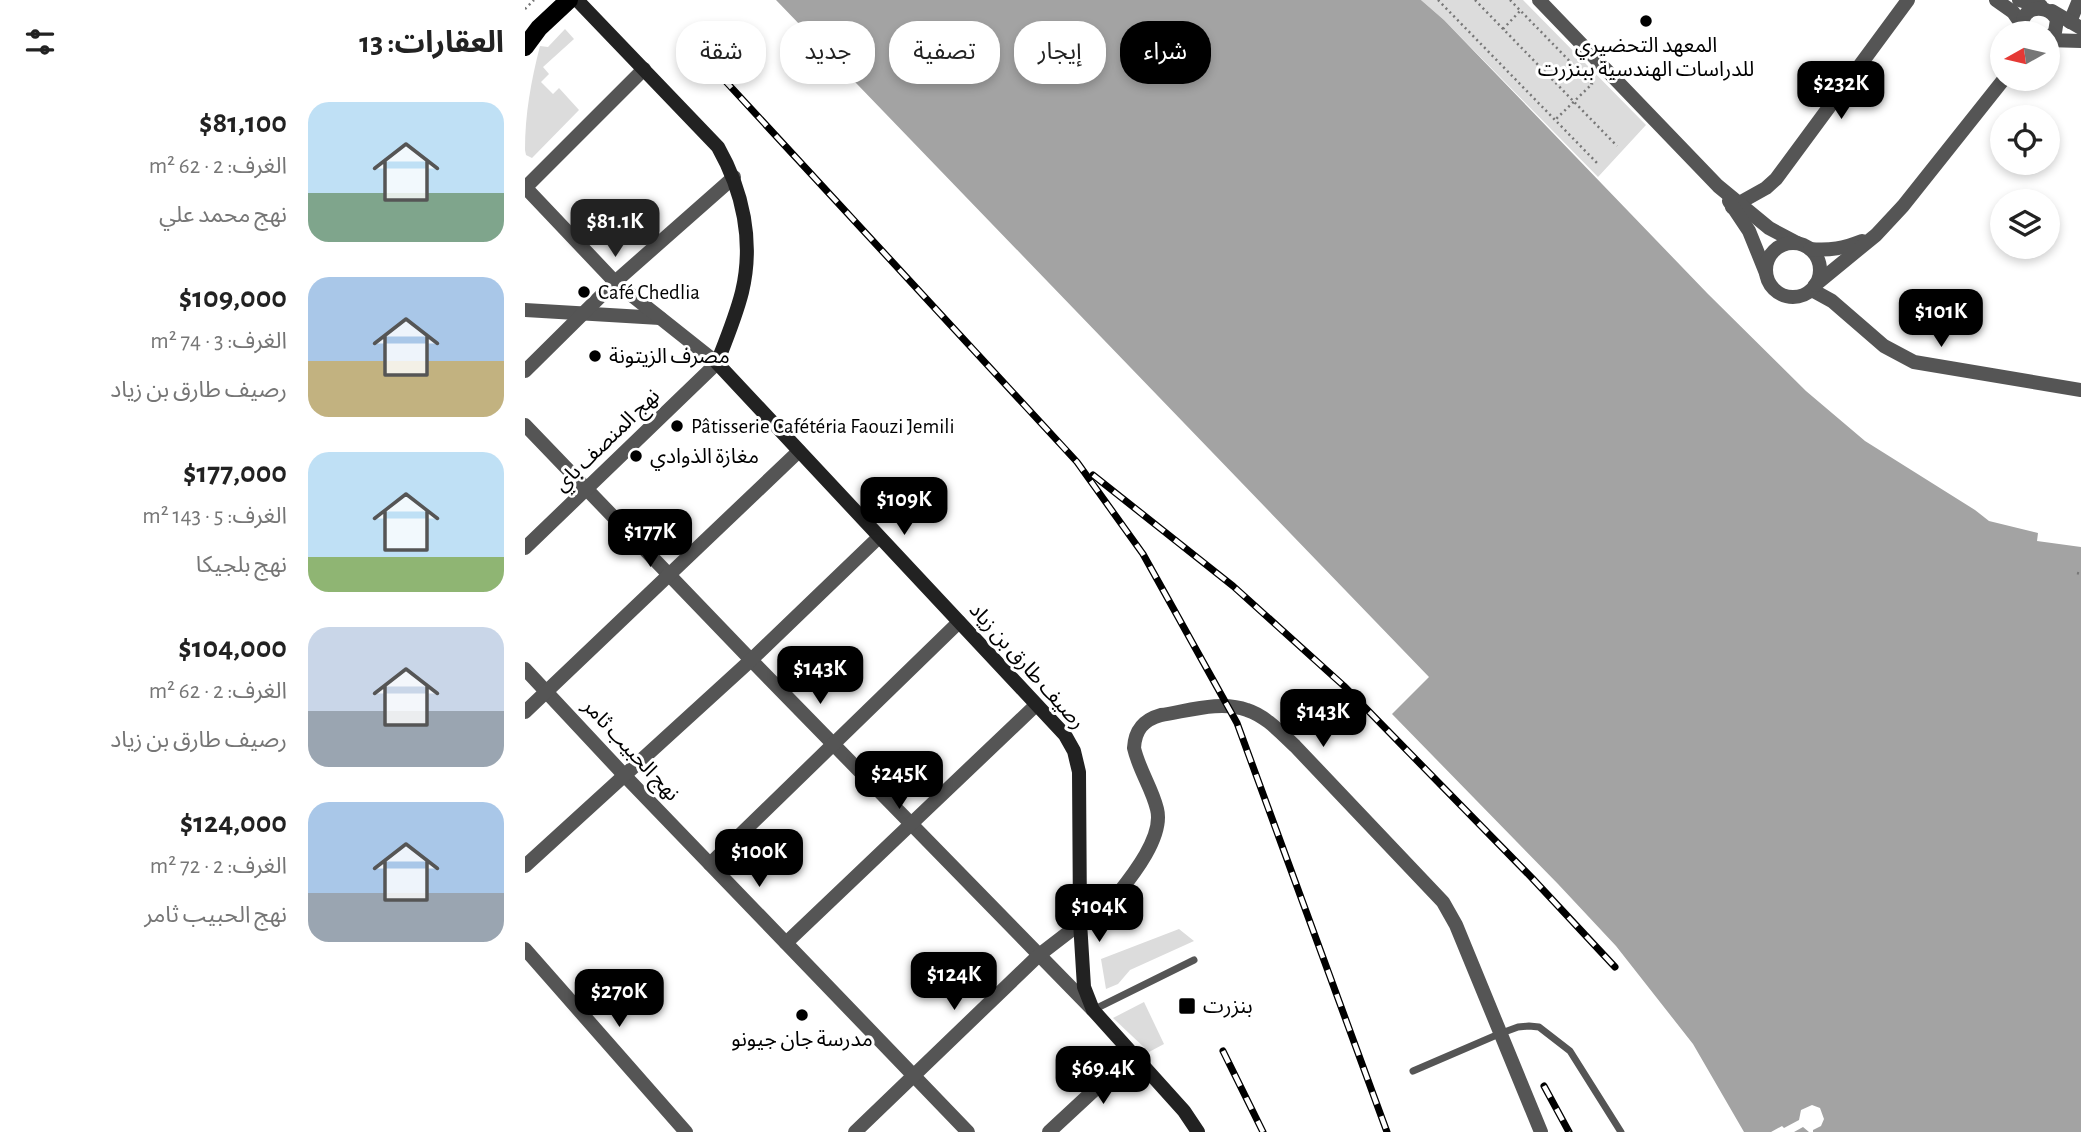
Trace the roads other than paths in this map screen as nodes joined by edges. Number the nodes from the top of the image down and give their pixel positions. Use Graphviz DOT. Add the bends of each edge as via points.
graph roads {
  1 [pos="559,0"];
  2 [pos="569,0"];
  3 [pos="577,0"];
  4 [pos="1539,0"];
  5 [pos="1908,0"];
  6 [pos="1996,0"];
  7 [pos="2018,0"];
  8 [pos="2079,0"];
  9 [pos="2046,8"];
  10 [pos="2018,21"];
  11 [pos="2024,21"];
  12 [pos="2057,21"];
  13 [pos="2075,25"];
  14 [pos="529,30"];
  15 [pos="2060,40"];
  16 [pos="2081,41"];
  17 [pos="643,69"];
  18 [pos="1994,91"];
  19 [pos="733,177"];
  20 [pos="525,187"];
  21 [pos="1736,205"];
  22 [pos="1876,235"];
  23 [pos="1804,246"];
  24 [pos="1767,275"];
  25 [pos="615,282"];
  26 [pos="1813,287"];
  27 [pos="525,310"];
  28 [pos="584,313"];
  29 [pos="660,318"];
  30 [pos="717,363"];
  31 [pos="525,371"];
  32 [pos="2081,390"];
  33 [pos="525,425"];
  34 [pos="799,451"];
  35 [pos="587,488"];
  36 [pos="880,537"];
  37 [pos="525,548"];
  38 [pos="670,574"];
  39 [pos="958,622"];
  40 [pos="751,660"];
  41 [pos="525,669"];
  42 [pos="547,691"];
  43 [pos="1036,705"];
  44 [pos="525,712"];
  45 [pos="832,743"];
  46 [pos="625,776"];
  47 [pos="911,824"];
  48 [pos="711,864"];
  49 [pos="525,866"];
  50 [pos="1080,922"];
  51 [pos="786,943"];
  52 [pos="525,949"];
  53 [pos="1039,955"];
  54 [pos="1194,960"];
  55 [pos="1093,1010"];
  56 [pos="1499,1034"];
  57 [pos="1132,1055"];
  58 [pos="1413,1071"];
  59 [pos="913,1075"];
  60 [pos="686,1132"];
  61 [pos="855,1132"];
  62 [pos="968,1132"];
  63 [pos="1049,1132"];
  64 [pos="1198,1132"];
  65 [pos="1541,1132"];
  66 [pos="1621,1132"];
  1 -- 14 [label="main road"];
  2 -- 14 [label="main road"];
  3 -- 17 [label="main road"];
  4 -- 21 [label="street"];
  5 -- 21 [label="street" via="1776,178"];
  6 -- 10 [label="street"];
  7 -- 9 [label="street"];
  8 -- 13 [label="street"];
  9 -- 11 [label="street" via="2031,8"];
  9 -- 12 [label="street"];
  9 -- 13 [label="street"];
  15 -- 16 [label="street"];
  17 -- 19 [label="main road" via="718,147"];
  17 -- 20 [label="street"];
  18 -- 22 [label="street"];
  19 -- 25 [label="street"];
  19 -- 30 [label="main road" via="747,233 747,262 743,290"];
  20 -- 25 [label="street, رصيف طارق بن زياد"];
  21 -- 23 [label="street"];
  21 -- 24 [label="street"];
  22 -- 23 [label="street" via="1826,251"];
  22 -- 26 [label="street"];
  23 -- 24 [label="street" via="1781,246 1774,251"];
  23 -- 26 [label="street" via="1819,262"];
  24 -- 26 [label="street" via="1775,289 1789,296 1805,294"];
  25 -- 28 [label="street"];
  25 -- 29 [label="street, رصيف طارق بن زياد"];
  26 -- 32 [label="street" via="1884,346 1915,362"];
  27 -- 28 [label="street"];
  28 -- 29 [label="street"];
  28 -- 31 [label="street"];
  29 -- 30 [label="street, رصيف طارق بن زياد"];
  30 -- 34 [label="main road, رصيف طارق بن زياد"];
  30 -- 35 [label="street, نهج المنصف باي"];
  33 -- 35 [label="street"];
  34 -- 36 [label="main road, رصيف طارق بن زياد"];
  34 -- 38 [label="street"];
  35 -- 37 [label="street, نهج المنصف باي"];
  35 -- 38 [label="street"];
  36 -- 39 [label="main road, رصيف طارق بن زياد"];
  36 -- 40 [label="street"];
  38 -- 40 [label="street"];
  38 -- 42 [label="street"];
  39 -- 43 [label="main road, رصيف طارق بن زياد"];
  39 -- 45 [label="street"];
  40 -- 45 [label="street"];
  40 -- 46 [label="street"];
  41 -- 42 [label="street, نهج الحبيب ثامر"];
  42 -- 44 [label="street"];
  42 -- 46 [label="street, نهج الحبيب ثامر"];
  43 -- 47 [label="street"];
  43 -- 50 [label="main road, رصيف طارق بن زياد" via="1065,735 1079,772"];
  45 -- 47 [label="street"];
  45 -- 48 [label="street"];
  46 -- 48 [label="street, نهج الحبيب ثامر"];
  46 -- 49 [label="street"];
  47 -- 51 [label="street"];
  47 -- 53 [label="street"];
  48 -- 51 [label="street, نهج الحبيب ثامر"];
  50 -- 53 [label="street"];
  50 -- 55 [label="main road, رصيف طارق بن زياد" via="1084,987"];
  50 -- 56 [label="street" via="1117,895 1155,839 1157,808 1134,748 1143,723 1161,715 1228,705 1249,710 1295,746 1443,902"];
  51 -- 59 [label="street, نهج الحبيب ثامر"];
  52 -- 60 [label="street"];
  53 -- 55 [label="street"];
  53 -- 59 [label="street"];
  54 -- 55 [label="lane"];
  55 -- 57 [label="main road, رصيف طارق بن زياد"];
  56 -- 58 [label="lane"];
  56 -- 65 [label="street"];
  56 -- 66 [label="lane" via="1518,1027 1539,1027 1570,1051"];
  57 -- 63 [label="street"];
  57 -- 64 [label="main road, رصيف طارق بن زياد"];
  59 -- 61 [label="street"];
  59 -- 62 [label="street, نهج الحبيب ثامر"];
}
